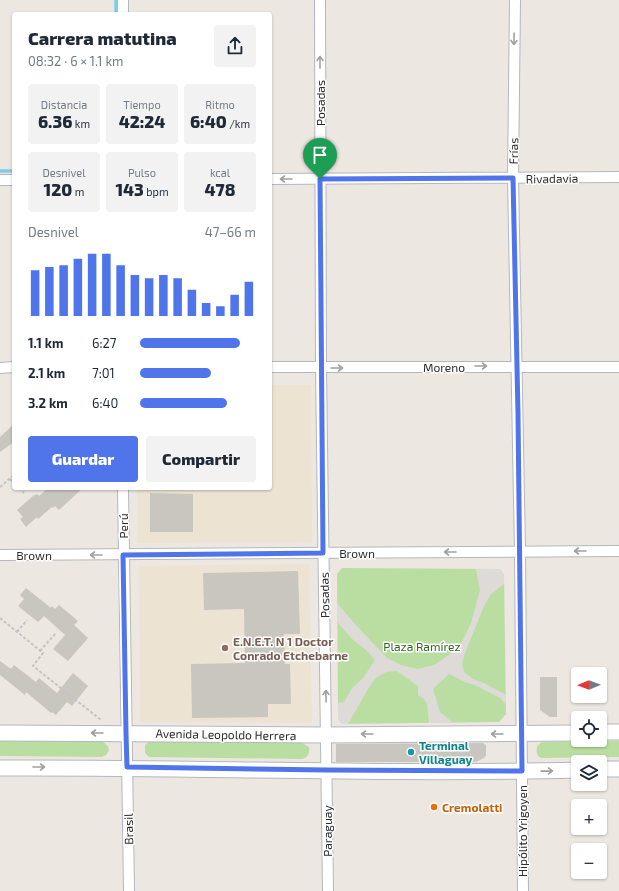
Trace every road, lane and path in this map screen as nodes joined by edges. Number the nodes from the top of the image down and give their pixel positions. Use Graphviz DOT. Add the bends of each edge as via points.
graph roads {
  1 [pos="123,0"];
  2 [pos="320,0"];
  3 [pos="515,0"];
  4 [pos="123,12"];
  5 [pos="619,177"];
  6 [pos="513,178"];
  7 [pos="272,179"];
  8 [pos="320,179"];
  9 [pos="0,180"];
  10 [pos="12,180"];
  11 [pos="517,366"];
  12 [pos="12,367"];
  13 [pos="272,367"];
  14 [pos="619,367"];
  15 [pos="0,368"];
  16 [pos="321,368"];
  17 [pos="10,479"];
  18 [pos="0,487"];
  19 [pos="21,490"];
  20 [pos="123,490"];
  21 [pos="24,493"];
  22 [pos="619,551"];
  23 [pos="520,552"];
  24 [pos="323,553"];
  25 [pos="0,555"];
  26 [pos="123,555"];
  27 [pos="0,618"];
  28 [pos="27,620"];
  29 [pos="17,632"];
  30 [pos="56,633"];
  31 [pos="40,651"];
  32 [pos="0,732"];
  33 [pos="607,732"];
  34 [pos="619,732"];
  35 [pos="121,733"];
  36 [pos="571,733"];
  37 [pos="522,734"];
  38 [pos="326,735"];
  39 [pos="127,767"];
  40 [pos="0,768"];
  41 [pos="607,769"];
  42 [pos="619,769"];
  43 [pos="327,770"];
  44 [pos="571,770"];
  45 [pos="522,771"];
  46 [pos="128,891"];
  47 [pos="328,891"];
  48 [pos="523,891"];
  1 -- 4 [label="street"];
  8 -- 2 [label="street, Posadas, one-way"];
  3 -- 6 [label="street, Frías, one-way"];
  5 -- 6 [label="street, Rivadavia"];
  6 -- 8 [label="street, Rivadavia"];
  6 -- 11 [label="street, Frías"];
  8 -- 7 [label="street, Rivadavia, one-way"];
  8 -- 16 [label="street, Posadas"];
  9 -- 10 [label="street"];
  11 -- 14 [label="street, Moreno"];
  16 -- 11 [label="street, Moreno, one-way"];
  11 -- 23 [label="street, Frías"];
  12 -- 15 [label="street"];
  13 -- 16 [label="street, Moreno"];
  16 -- 24 [label="street, Posadas"];
  17 -- 18 [label="path"];
  19 -- 21 [label="path"];
  20 -- 26 [label="street, Perú"];
  22 -- 23 [label="street, Brown, one-way"];
  23 -- 24 [label="street, Brown, one-way"];
  23 -- 37 [label="street, Frías"];
  24 -- 26 [label="street, Brown"];
  38 -- 24 [label="street, Posadas, one-way"];
  26 -- 25 [label="street, Brown, one-way"];
  26 -- 35 [label="street, Perú"];
  27 -- 29 [label="path"];
  28 -- 29 [label="path"];
  29 -- 31 [label="path"];
  30 -- 31 [label="path"];
  31 -- 35 [label="path" via="43,653 33,666"];
  35 -- 32 [label="street, Avenida Leopoldo Herrera, one-way"];
  33 -- 34 [label="street"];
  35 -- 38 [label="street, Avenida Leopoldo Herrera"];
  35 -- 39 [label="street"];
  36 -- 37 [label="street, Avenida Leopoldo Herrera"];
  37 -- 38 [label="street, Avenida Leopoldo Herrera, one-way"];
  37 -- 45 [label="street, Hipólito Yrigoyen"];
  38 -- 43 [label="street"];
  40 -- 39 [label="street, one-way"];
  39 -- 43 [label="street"];
  39 -- 46 [label="street, Brasil"];
  41 -- 42 [label="street"];
  43 -- 45 [label="street"];
  43 -- 47 [label="street, Paraguay"];
  45 -- 44 [label="street, one-way"];
  45 -- 48 [label="street, Hipólito Yrigoyen"];
}
